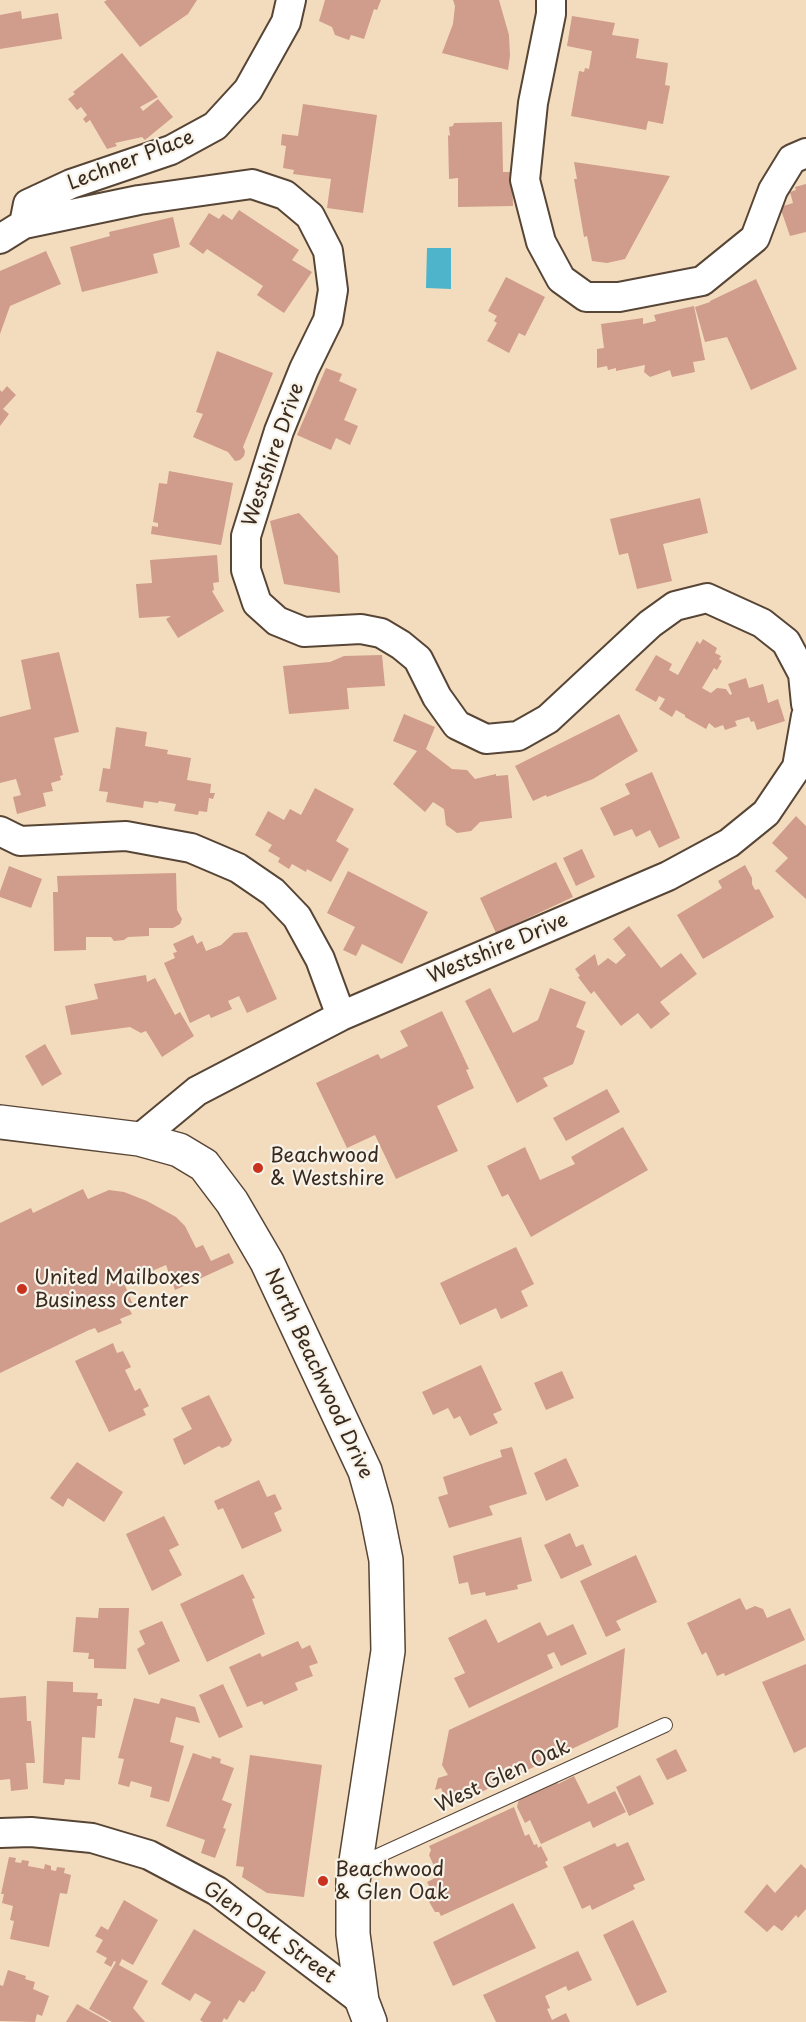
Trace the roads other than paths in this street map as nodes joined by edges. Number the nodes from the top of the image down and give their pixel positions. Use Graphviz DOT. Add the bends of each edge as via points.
graph roads {
  1 [pos="291,0"];
  2 [pos="551,0"];
  3 [pos="806,153"];
  4 [pos="24,224"];
  5 [pos="0,239"];
  6 [pos="806,704"];
  7 [pos="806,717"];
  8 [pos="0,831"];
  9 [pos="341,1016"];
  10 [pos="0,1122"];
  11 [pos="139,1138"];
  12 [pos="665,1725"];
  13 [pos="0,1833"];
  14 [pos="356,1866"];
  15 [pos="366,2012"];
  1 -- 4 [label="street, Lechner Place" via="286,22 248,90 215,126 171,150 71,184 28,204"];
  2 -- 3 [label="street" via="533,103 525,180 541,242 561,279 586,297 619,297 702,280 755,238 773,190 792,159"];
  4 -- 5 [label="street, Westshire Drive"];
  4 -- 6 [label="street, Westshire Drive" via="139,200 252,184 285,195 310,216 328,251 333,290 328,320 279,431 246,536 246,570 257,603 277,621 304,632 361,629 381,633 418,659 436,697 457,725 486,739 518,736 548,719 650,624 675,606 707,598 762,623 786,642 803,674"];
  7 -- 9 [label="street, Westshire Drive" via="796,767 766,813 729,843 668,876"];
  8 -- 9 [label="street" via="20,841 126,836 191,848 238,868 273,892 297,917 320,959"];
  9 -- 11 [label="street, Westshire Drive" via="197,1091"];
  10 -- 11 [label="street, North Beachwood Drive"];
  11 -- 14 [label="street, North Beachwood Drive" via="178,1150 204,1165 232,1202 267,1262 365,1471 386,1560 388,1651"];
  12 -- 14 [label="lane, West Glen Oak"];
  13 -- 15 [label="street, Glen Oak Street" via="92,1838 149,1854 217,1891"];
  14 -- 15 [label="street, North Beachwood Drive" via="353,1934"];
}
